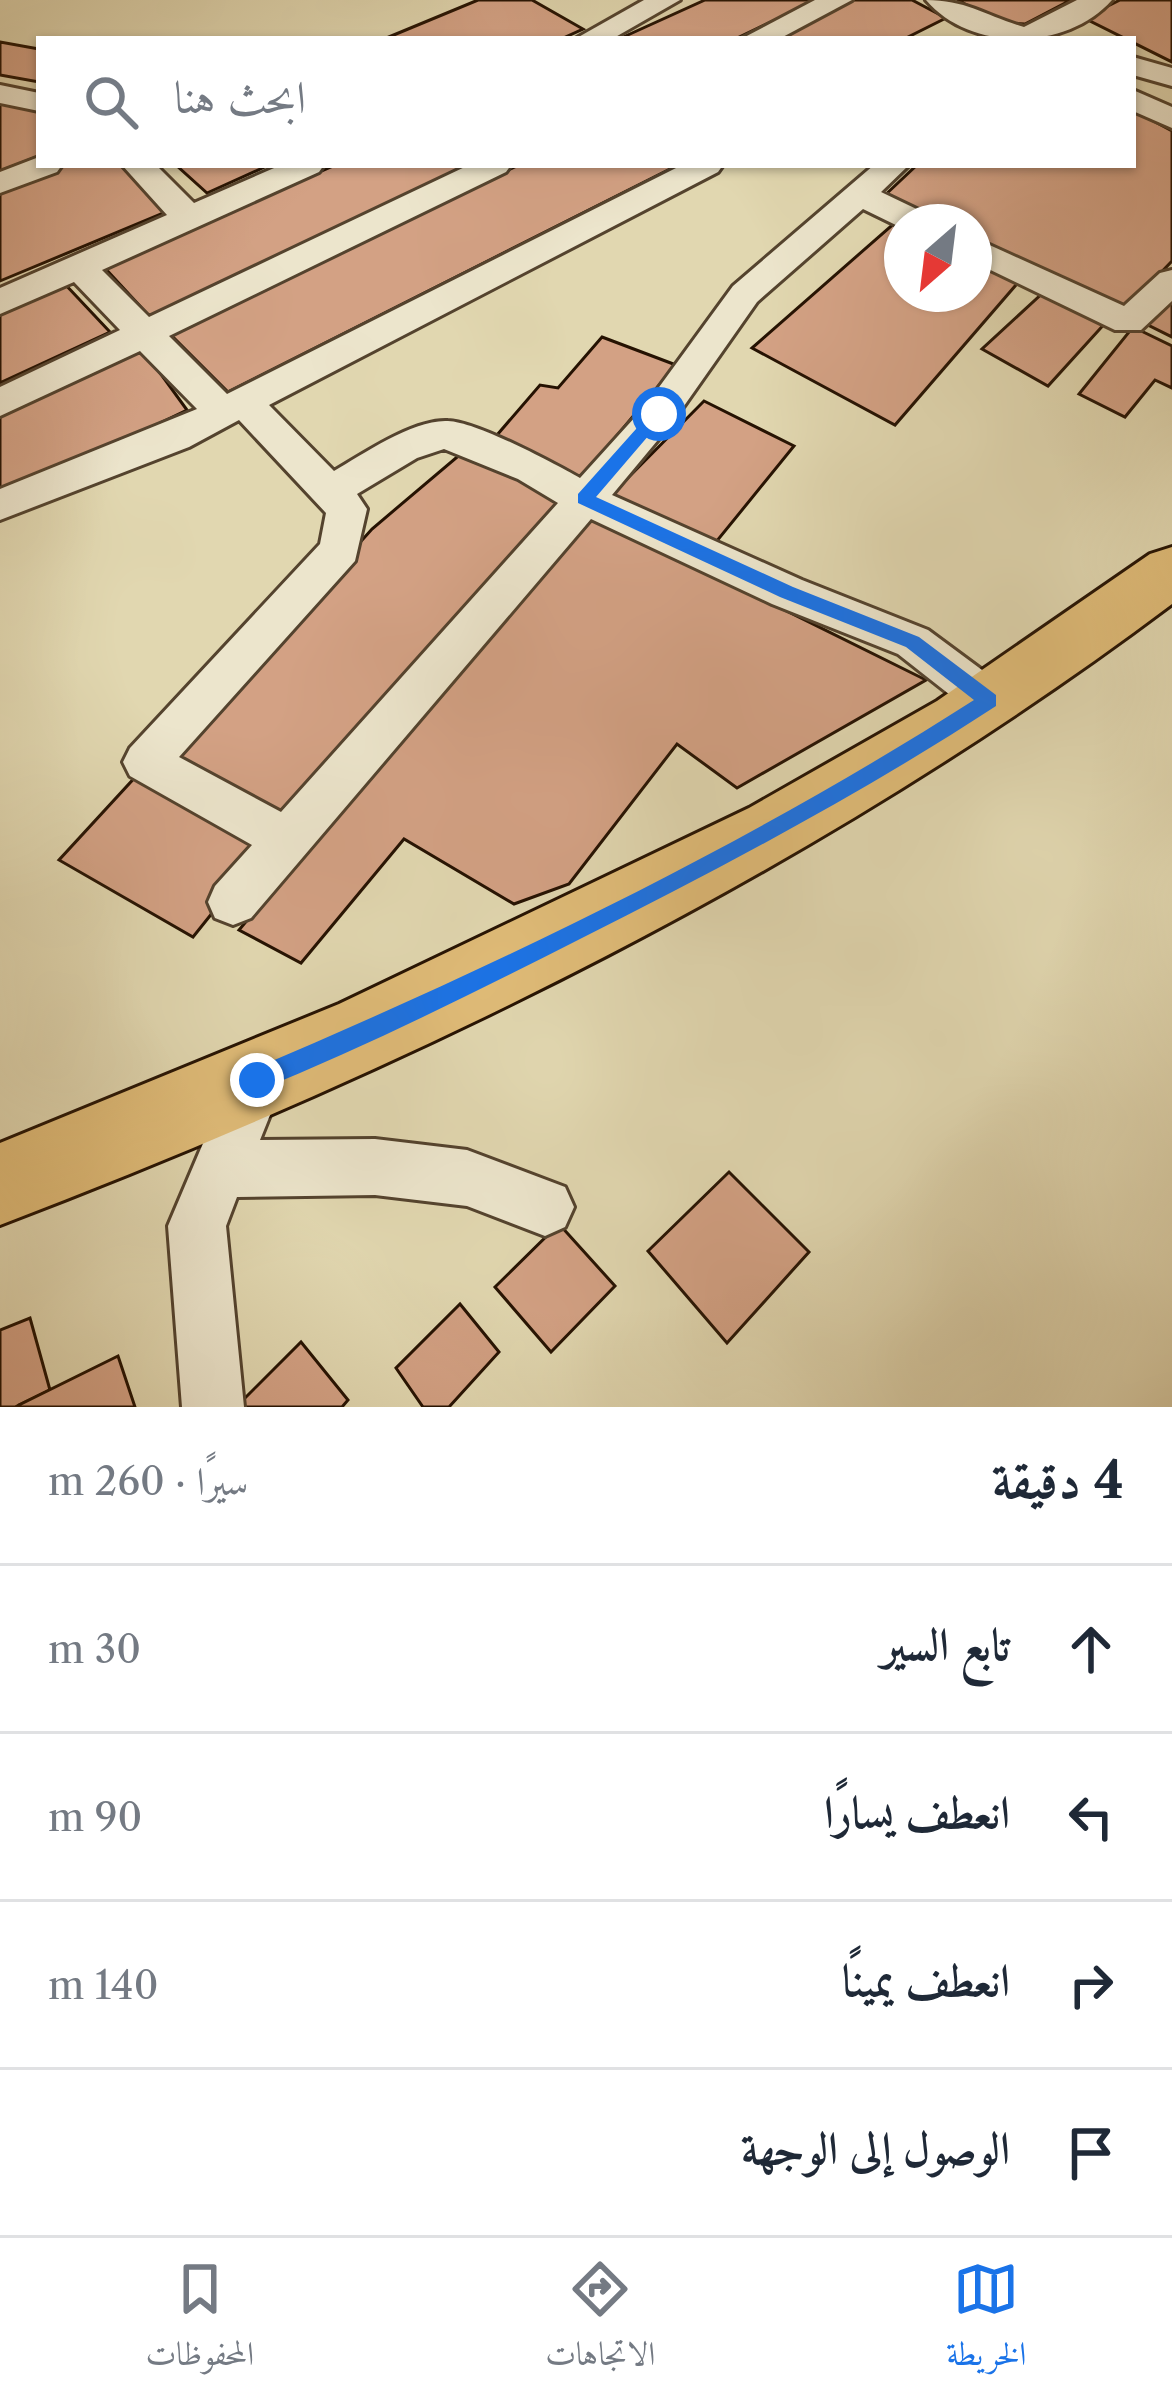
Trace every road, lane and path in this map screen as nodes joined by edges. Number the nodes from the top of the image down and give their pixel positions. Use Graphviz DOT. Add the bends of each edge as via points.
graph roads {
  1 [pos="666,0"];
  2 [pos="838,0"];
  3 [pos="940,0"];
  4 [pos="1099,0"];
  5 [pos="979,22"];
  6 [pos="600,36"];
  7 [pos="762,36"];
  8 [pos="953,36"];
  9 [pos="1023,36"];
  10 [pos="1033,36"];
  11 [pos="1136,67"];
  12 [pos="1172,77"];
  13 [pos="0,94"];
  14 [pos="36,101"];
  15 [pos="1136,101"];
  16 [pos="1172,119"];
  17 [pos="38,168"];
  18 [pos="140,168"];
  19 [pos="301,168"];
  20 [pos="489,168"];
  21 [pos="701,168"];
  22 [pos="890,168"];
  23 [pos="0,183"];
  24 [pos="860,195"];
  25 [pos="884,206"];
  26 [pos="189,218"];
  27 [pos="992,258"];
  28 [pos="79,267"];
  29 [pos="1172,281"];
  30 [pos="0,302"];
  31 [pos="146,332"];
  32 [pos="0,403"];
  33 [pos="234,407"];
  34 [pos="332,491"];
  35 [pos="584,499"];
  36 [pos="0,505"];
  37 [pos="1172,571"];
  38 [pos="989,700"];
  39 [pos="286,838"];
  40 [pos="233,902"];
  41 [pos="257,1080"];
  42 [pos="219,1169"];
  43 [pos="0,1184"];
  44 [pos="545,1207"];
  45 [pos="213,1407"];
  1 -- 6 [label="street"];
  2 -- 7 [label="street"];
  3 -- 5 [label="street"];
  4 -- 10 [label="street"];
  5 -- 8 [label="street"];
  5 -- 9 [label="street"];
  11 -- 12 [label="street"];
  13 -- 14 [label="street"];
  15 -- 16 [label="street"];
  17 -- 23 [label="street"];
  18 -- 26 [label="street"];
  19 -- 26 [label="street"];
  20 -- 31 [label="street"];
  21 -- 33 [label="street"];
  22 -- 24 [label="street"];
  24 -- 25 [label="street"];
  24 -- 35 [label="street" via="745,294 659,414"];
  26 -- 28 [label="street"];
  27 -- 29 [label="street" via="1128,322"];
  28 -- 30 [label="street"];
  28 -- 31 [label="street"];
  31 -- 32 [label="street"];
  31 -- 33 [label="street"];
  33 -- 34 [label="street"];
  33 -- 36 [label="street"];
  34 -- 35 [label="street" via="403,448 446,434"];
  34 -- 39 [label="street" via="347,509 340,550 146,762"];
  35 -- 38 [label="street" via="913,642"];
  35 -- 39 [label="street"];
  37 -- 38 [label="main road"];
  38 -- 41 [label="main road" via="707,865"];
  39 -- 40 [label="street"];
  41 -- 42 [label="street"];
  41 -- 43 [label="main road"];
  42 -- 44 [label="street" via="398,1170 466,1178"];
  42 -- 45 [label="street" via="196,1226"];
}
